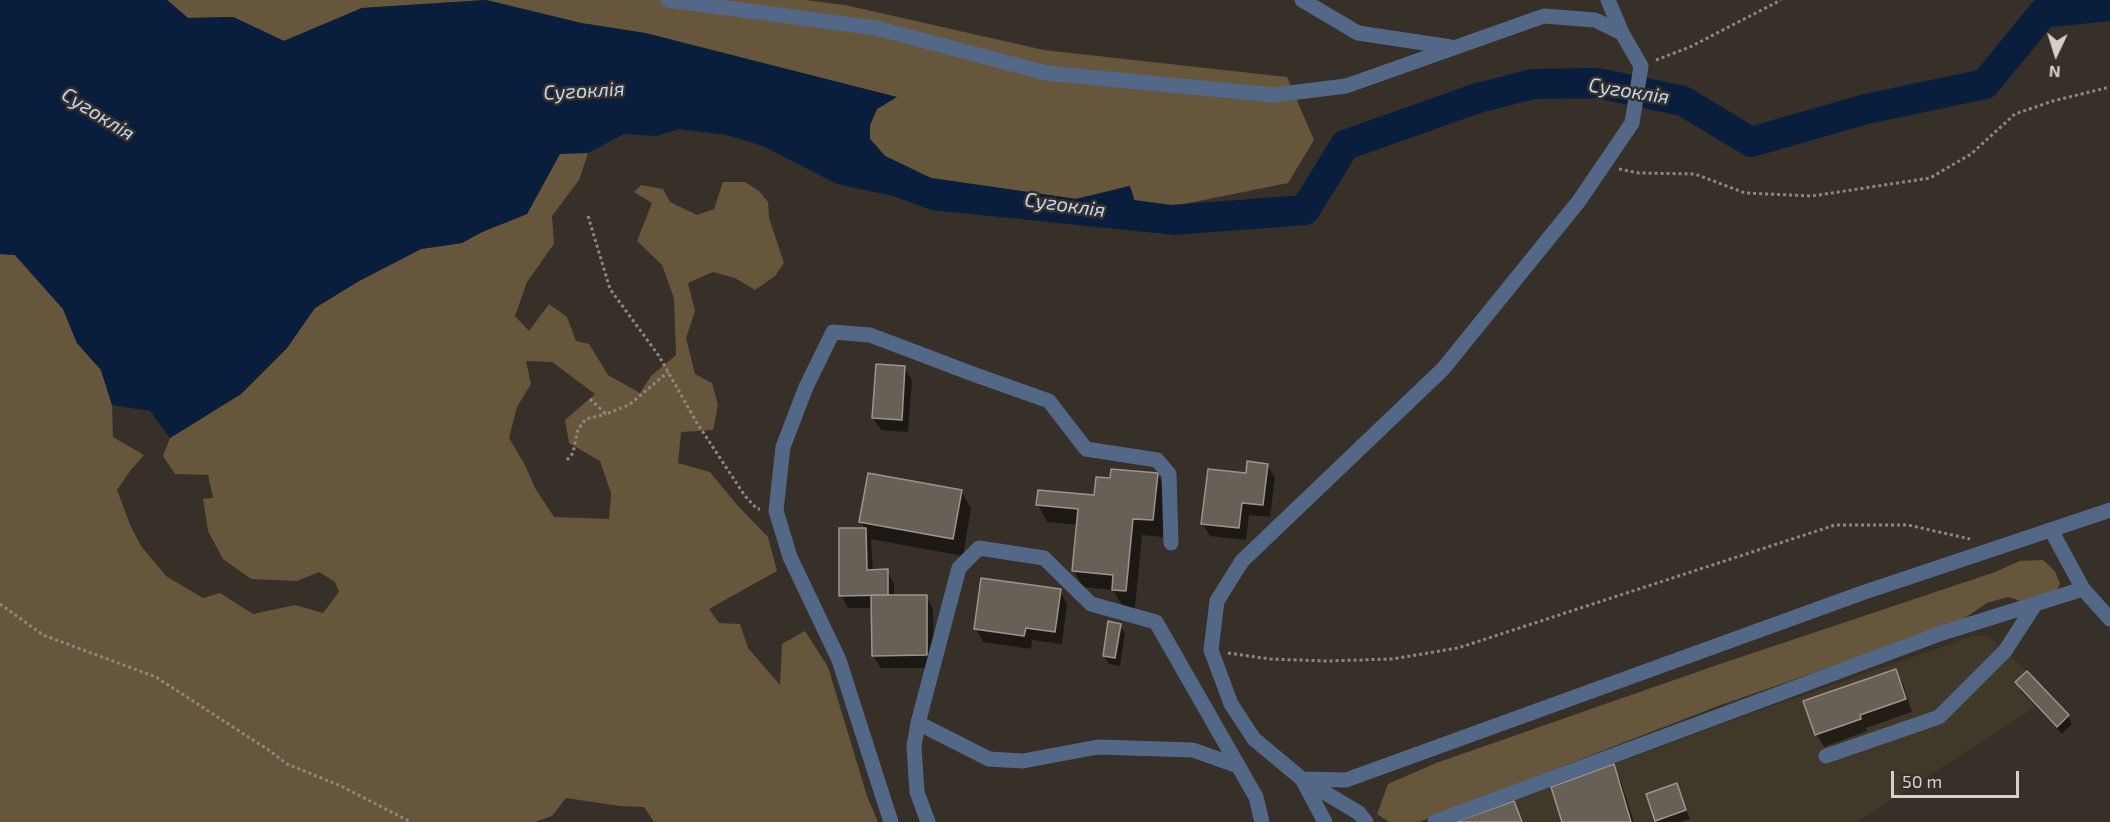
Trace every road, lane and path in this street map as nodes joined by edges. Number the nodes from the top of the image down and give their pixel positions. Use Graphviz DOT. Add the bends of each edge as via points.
graph roads {
  1 [pos="668,0"];
  2 [pos="1302,0"];
  3 [pos="1608,0"];
  4 [pos="1781,0"];
  5 [pos="1622,33"];
  6 [pos="1454,48"];
  7 [pos="1640,71"];
  8 [pos="2110,87"];
  9 [pos="1603,166"];
  10 [pos="588,216"];
  11 [pos="668,372"];
  12 [pos="590,399"];
  13 [pos="606,414"];
  14 [pos="567,460"];
  15 [pos="2110,510"];
  16 [pos="776,511"];
  17 [pos="2051,530"];
  18 [pos="1972,539"];
  19 [pos="1171,543"];
  20 [pos="2083,589"];
  21 [pos="2036,603"];
  22 [pos="0,604"];
  23 [pos="2110,619"];
  24 [pos="1211,650"];
  25 [pos="918,723"];
  26 [pos="1826,756"];
  27 [pos="1238,766"];
  28 [pos="1302,779"];
  29 [pos="411,822"];
  30 [pos="891,822"];
  31 [pos="928,822"];
  32 [pos="1262,822"];
  33 [pos="1325,822"];
  34 [pos="1366,822"];
  35 [pos="1435,822"];
  1 -- 6 [label="lane" via="876,28 1046,73 1274,95 1346,86"];
  2 -- 6 [label="lane" via="1358,33"];
  3 -- 5 [label="lane"];
  4 -- 7 [label="path"];
  5 -- 6 [label="lane" via="1595,20 1544,16"];
  5 -- 7 [label="lane"];
  7 -- 9 [label="lane" via="1632,123"];
  8 -- 9 [label="path" via="2014,114 1971,154 1930,178 1863,189 1812,196 1744,193 1695,174 1640,173"];
  9 -- 24 [label="lane" via="1580,201 1443,369 1242,561 1217,602"];
  10 -- 11 [label="path" via="610,289"];
  11 -- 13 [label="path" via="629,405"];
  11 -- 16 [label="path" via="745,496 757,509"];
  12 -- 13 [label="path"];
  13 -- 14 [label="path" via="586,419 578,429 573,453"];
  15 -- 17 [label="lane"];
  16 -- 19 [label="lane" via="783,447 833,332 870,335 1049,400 1086,449 1157,460 1169,474"];
  16 -- 30 [label="lane" via="790,557 839,660"];
  17 -- 20 [label="lane"];
  17 -- 28 [label="lane" via="1862,593 1346,780"];
  18 -- 24 [label="path" via="1908,525 1835,525 1458,648 1392,659 1270,659"];
  20 -- 21 [label="lane"];
  20 -- 23 [label="lane"];
  21 -- 26 [label="lane" via="2005,651 1939,717"];
  21 -- 35 [label="lane" via="1931,637"];
  22 -- 29 [label="path" via="43,635 156,677 286,764 341,786"];
  24 -- 28 [label="lane" via="1231,704 1254,739"];
  25 -- 27 [label="lane" via="989,759 1023,761 1098,747 1193,750"];
  25 -- 27 [label="lane" via="959,568 979,548 1044,558 1091,604 1156,622"];
  25 -- 31 [label="lane" via="917,792"];
  27 -- 32 [label="lane" via="1256,796"];
  28 -- 33 [label="lane"];
  28 -- 34 [label="lane" via="1359,813"];
}
